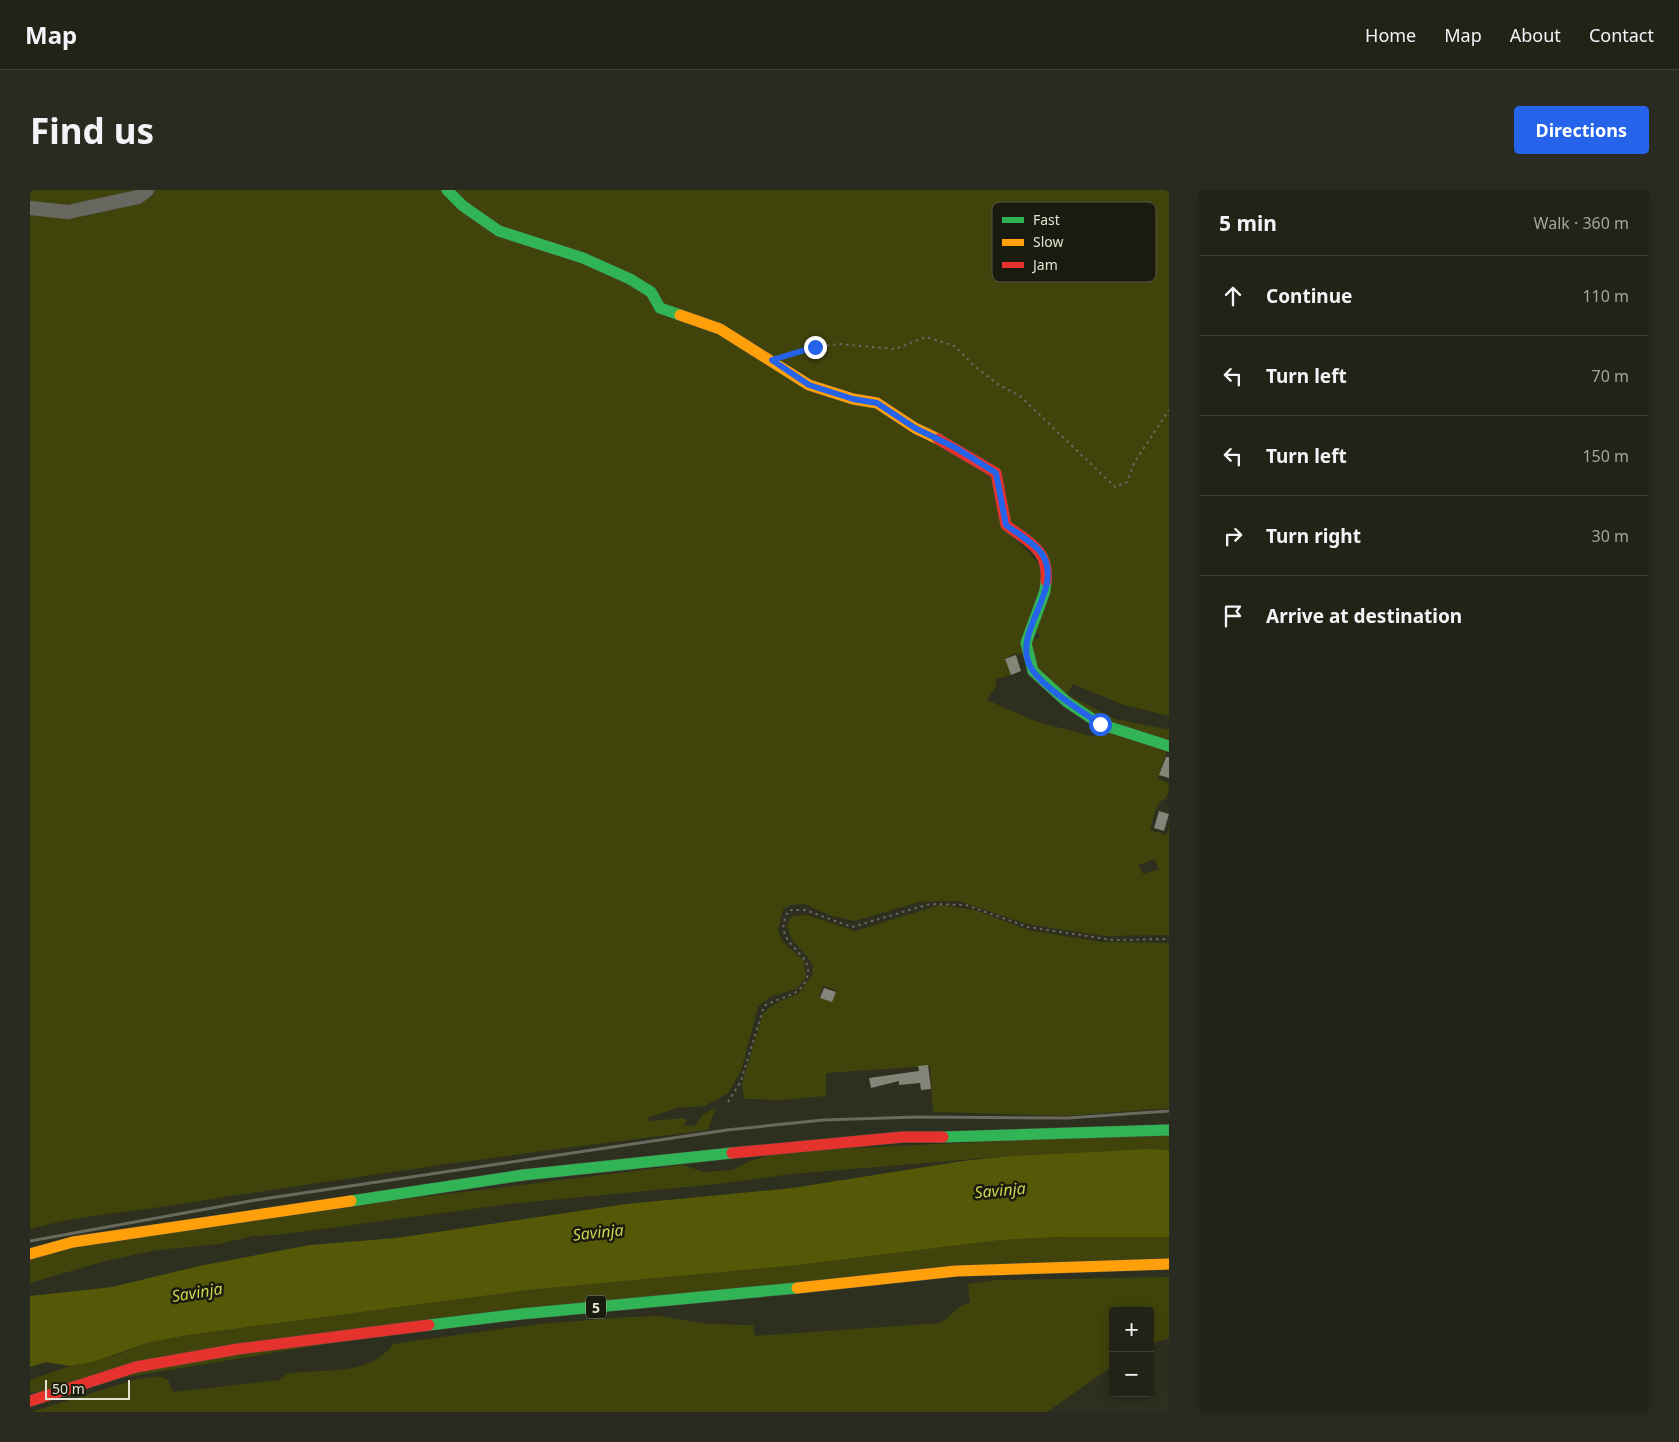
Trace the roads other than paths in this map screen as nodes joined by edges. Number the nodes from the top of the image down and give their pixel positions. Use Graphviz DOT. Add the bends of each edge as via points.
graph roads {
  1 [pos="147,190"];
  2 [pos="447,190"];
  3 [pos="30,208"];
  4 [pos="1169,746"];
  5 [pos="1169,1130"];
  6 [pos="30,1254"];
  7 [pos="1169,1264"];
  8 [pos="30,1401"];
  1 -- 3 [label="street" via="138,198 68,212"];
  2 -- 4 [label="street" via="463,206 499,231 610,270 651,292 660,308 720,329 809,385 877,403 996,473 1006,525 1042,553 1048,571 1045,591 1026,643 1033,671 1067,702 1100,724"];
  5 -- 6 [label="street" via="1020,1136 903,1136 533,1174 73,1242"];
  7 -- 8 [label="street, 5" via="956,1271 521,1314 238,1349 136,1367"];
}
